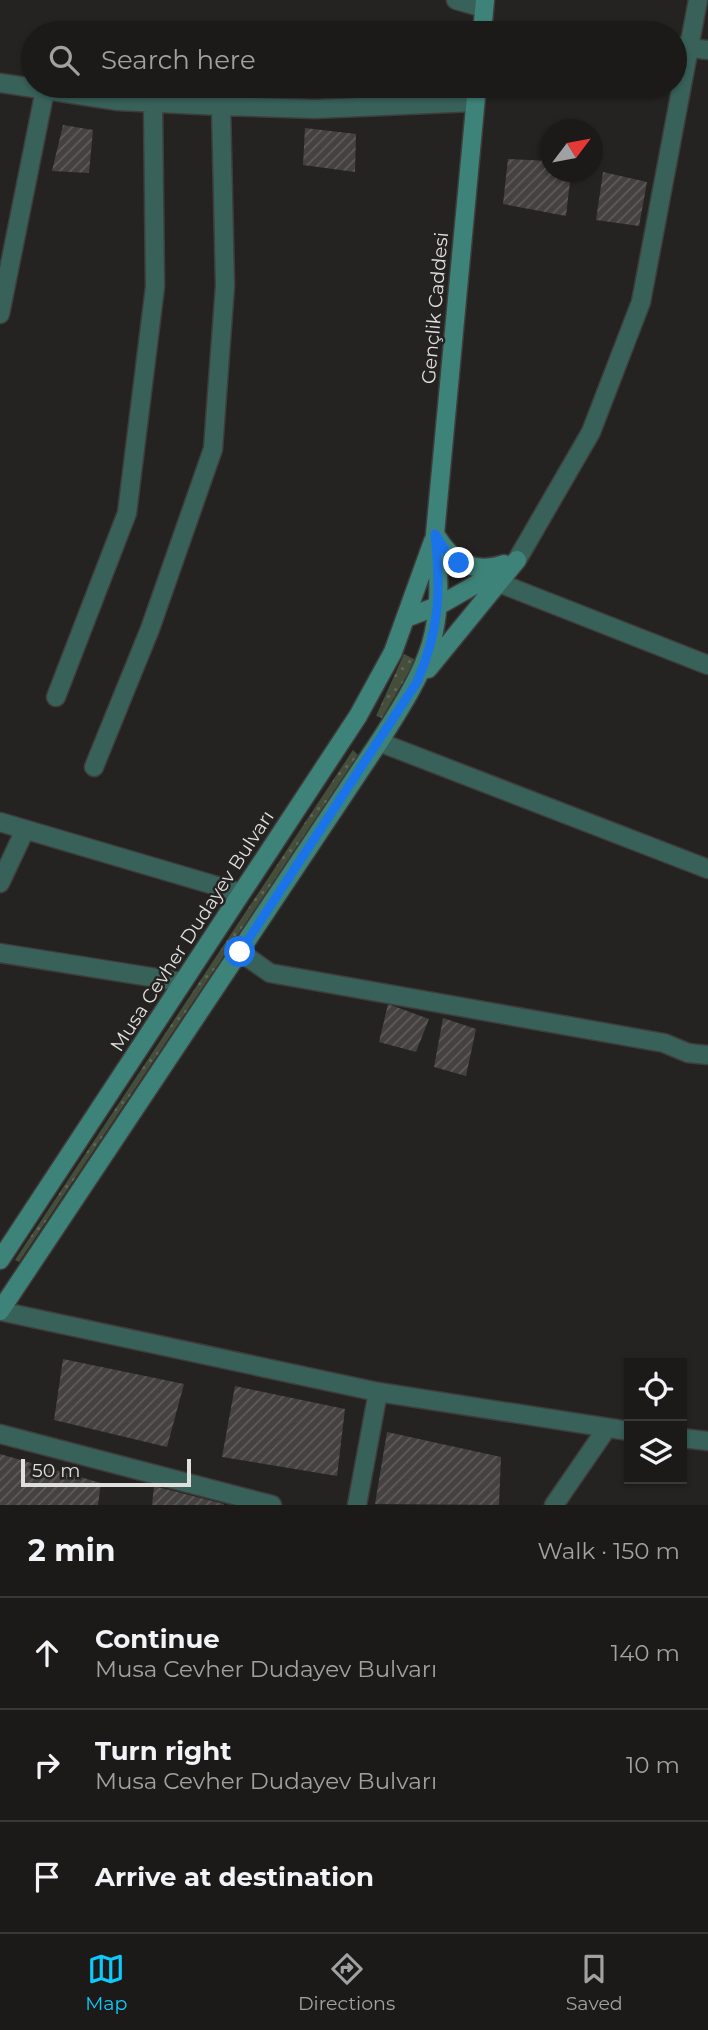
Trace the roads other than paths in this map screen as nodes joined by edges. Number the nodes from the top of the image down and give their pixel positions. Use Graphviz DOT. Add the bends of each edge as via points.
graph roads {
  1 [pos="456,0"];
  2 [pos="698,0"];
  3 [pos="485,4"];
  4 [pos="687,32"];
  5 [pos="687,48"];
  6 [pos="708,50"];
  7 [pos="0,83"];
  8 [pos="21,86"];
  9 [pos="43,98"];
  10 [pos="98,98"];
  11 [pos="433,98"];
  12 [pos="476,98"];
  13 [pos="674,98"];
  14 [pos="153,103"];
  15 [pos="221,106"];
  16 [pos="0,314"];
  17 [pos="435,534"];
  18 [pos="517,560"];
  19 [pos="499,583"];
  20 [pos="440,605"];
  21 [pos="406,618"];
  22 [pos="708,665"];
  23 [pos="417,682"];
  24 [pos="56,697"];
  25 [pos="379,742"];
  26 [pos="94,767"];
  27 [pos="0,822"];
  28 [pos="25,830"];
  29 [pos="708,869"];
  30 [pos="0,883"];
  31 [pos="241,893"];
  32 [pos="240,952"];
  33 [pos="0,953"];
  34 [pos="182,982"];
  35 [pos="708,1055"];
  36 [pos="0,1260"];
  37 [pos="0,1311"];
  38 [pos="378,1392"];
  39 [pos="607,1428"];
  40 [pos="624,1430"];
  41 [pos="0,1434"];
  42 [pos="687,1439"];
  43 [pos="708,1441"];
  44 [pos="272,1505"];
  45 [pos="357,1505"];
  46 [pos="554,1505"];
  1 -- 3 [label="street"];
  2 -- 4 [label="street"];
  5 -- 6 [label="street"];
  7 -- 8 [label="street"];
  9 -- 16 [label="street"];
  10 -- 14 [label="street"];
  11 -- 15 [label="street" via="315,109"];
  12 -- 17 [label="main road, Gençlik Caddesi"];
  13 -- 18 [label="street" via="641,302 591,432"];
  14 -- 15 [label="street"];
  14 -- 24 [label="street" via="155,287 127,513"];
  15 -- 26 [label="street" via="225,286 213,449 150,629"];
  17 -- 18 [label="main road" via="459,563 493,568"];
  17 -- 20 [label="main road"];
  17 -- 21 [label="main road, Musa Cevher Dudayev Bulvarı"];
  18 -- 19 [label="main road"];
  18 -- 20 [label="main road"];
  19 -- 22 [label="street"];
  19 -- 23 [label="main road"];
  20 -- 21 [label="main road"];
  20 -- 23 [label="main road"];
  21 -- 31 [label="main road, Musa Cevher Dudayev Bulvarı" via="359,716"];
  23 -- 25 [label="main road"];
  25 -- 29 [label="street"];
  25 -- 32 [label="main road"];
  27 -- 28 [label="street"];
  28 -- 30 [label="street"];
  28 -- 31 [label="street"];
  31 -- 34 [label="main road, Musa Cevher Dudayev Bulvarı"];
  32 -- 35 [label="street" via="270,973 664,1043"];
  32 -- 37 [label="main road"];
  33 -- 34 [label="street"];
  34 -- 36 [label="main road, Musa Cevher Dudayev Bulvarı"];
  37 -- 38 [label="street"];
  38 -- 39 [label="street"];
  38 -- 45 [label="street"];
  39 -- 40 [label="street"];
  39 -- 46 [label="street"];
  41 -- 44 [label="street"];
  42 -- 43 [label="street"];
}
